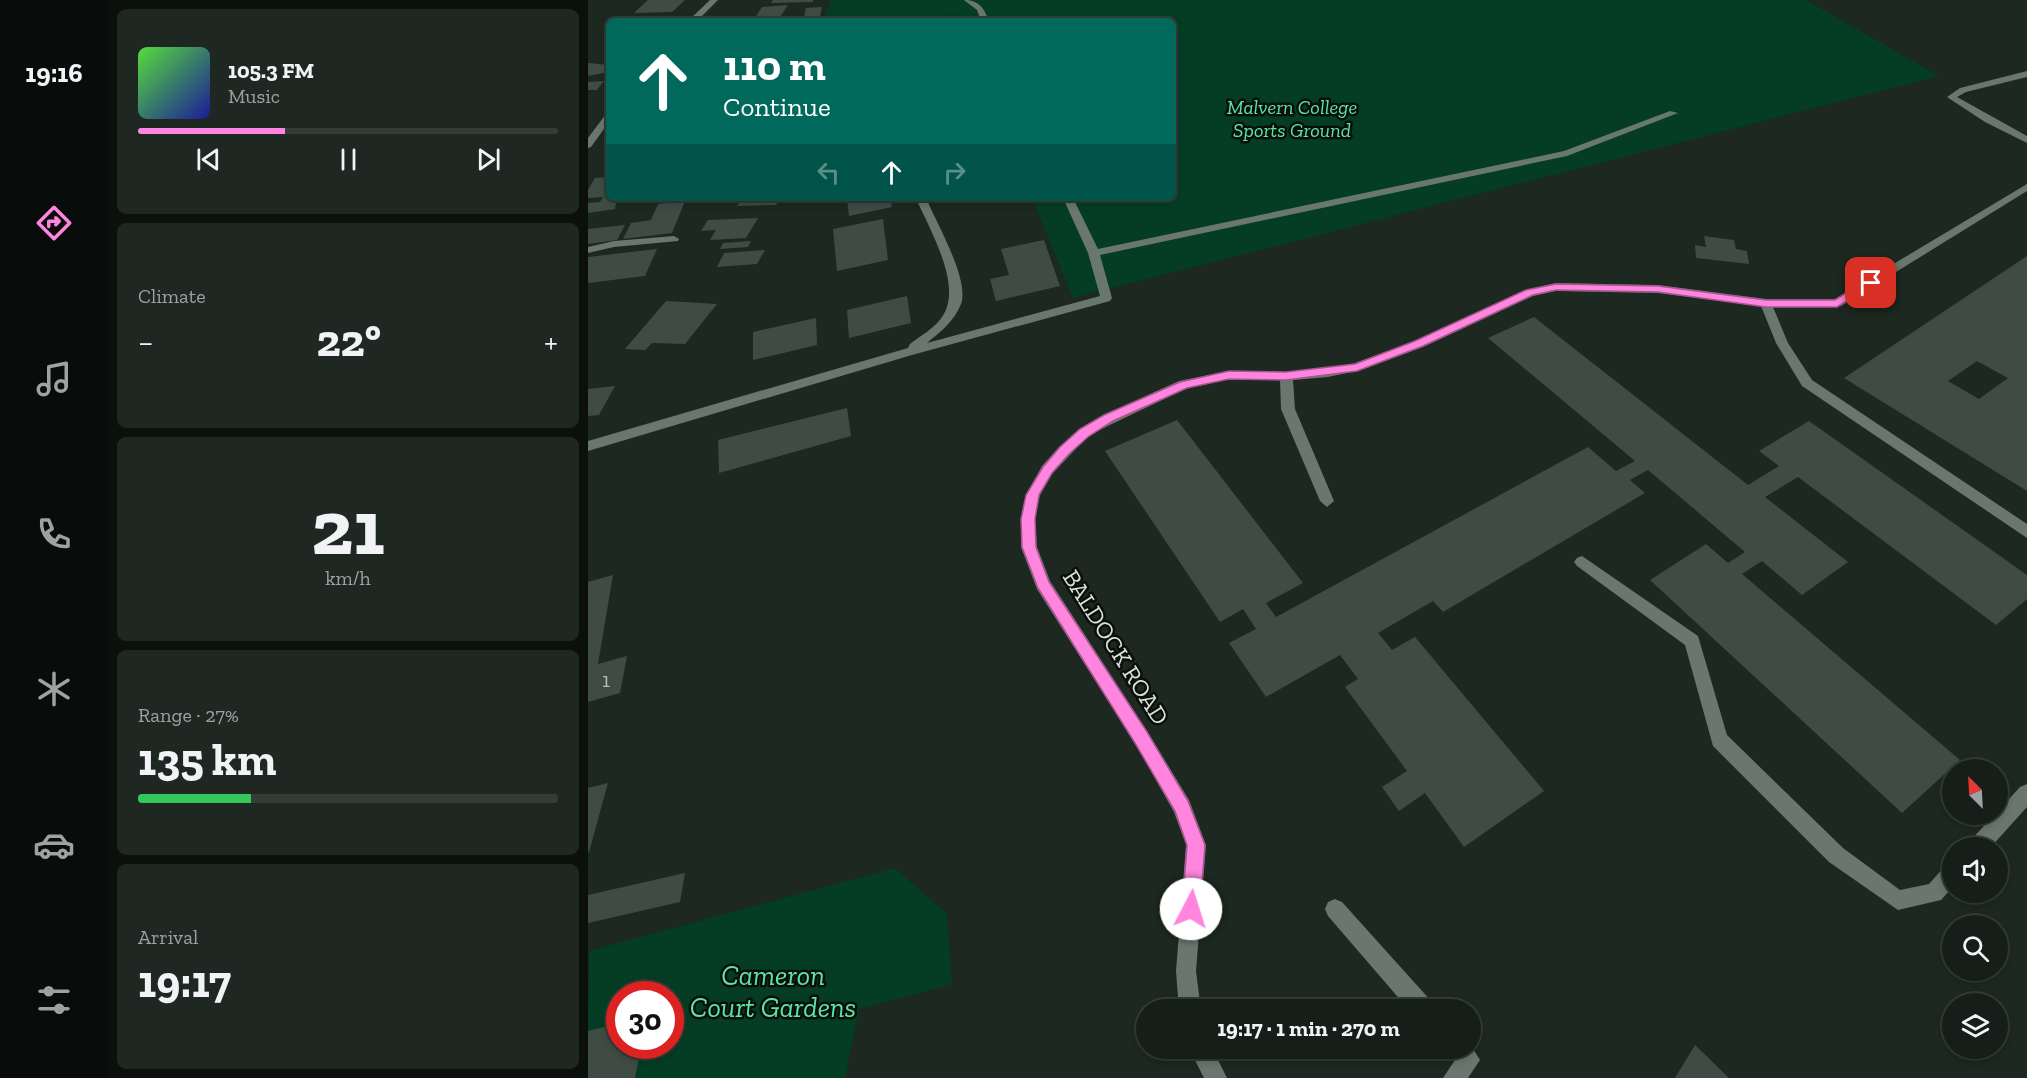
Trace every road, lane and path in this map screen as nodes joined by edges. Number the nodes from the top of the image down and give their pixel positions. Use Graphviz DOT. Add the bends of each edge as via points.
graph roads {
  1 [pos="714,0"];
  2 [pos="968,0"];
  3 [pos="695,18"];
  4 [pos="984,18"];
  5 [pos="2027,74"];
  6 [pos="1673,113"];
  7 [pos="606,120"];
  8 [pos="2027,140"];
  9 [pos="588,145"];
  10 [pos="2027,187"];
  11 [pos="922,201"];
  12 [pos="1069,201"];
  13 [pos="674,239"];
  14 [pos="588,250"];
  15 [pos="1094,253"];
  16 [pos="1766,303"];
  17 [pos="909,352"];
  18 [pos="1286,376"];
  19 [pos="588,446"];
  20 [pos="1327,501"];
  21 [pos="2027,532"];
  22 [pos="1582,562"];
  23 [pos="2027,793"];
  24 [pos="1987,837"];
  25 [pos="1942,884"];
  26 [pos="1335,909"];
  27 [pos="1189,999"];
  28 [pos="1414,999"];
  29 [pos="1206,1059"];
  30 [pos="1468,1059"];
  31 [pos="1216,1078"];
  32 [pos="1454,1078"];
  1 -- 3 [label="street"];
  2 -- 4 [label="street" via="980,9"];
  5 -- 8 [label="street" via="1963,90 1951,97"];
  6 -- 15 [label="street" via="1567,153"];
  7 -- 9 [label="street"];
  10 -- 16 [label="street, BALDOCK ROAD" via="1837,303"];
  11 -- 17 [label="street" via="954,276 956,302 945,321"];
  12 -- 15 [label="street"];
  13 -- 14 [label="street"];
  15 -- 17 [label="street" via="1106,298"];
  16 -- 18 [label="street, BALDOCK ROAD" via="1658,289 1556,287 1530,293 1419,344 1357,367"];
  16 -- 21 [label="street" via="1782,343 1806,383"];
  17 -- 19 [label="street"];
  18 -- 20 [label="street" via="1288,409"];
  18 -- 27 [label="street, BALDOCK ROAD" via="1229,375 1184,384 1109,418 1084,432 1047,470 1033,495 1028,519 1029,547 1043,584 1141,737 1182,807 1196,845 1186,970"];
  22 -- 25 [label="street" via="1692,641 1719,740 1836,855 1898,900 1934,893"];
  23 -- 24 [label="street"];
  26 -- 28 [label="street"];
  29 -- 31 [label="street"];
  30 -- 32 [label="street"];
}
